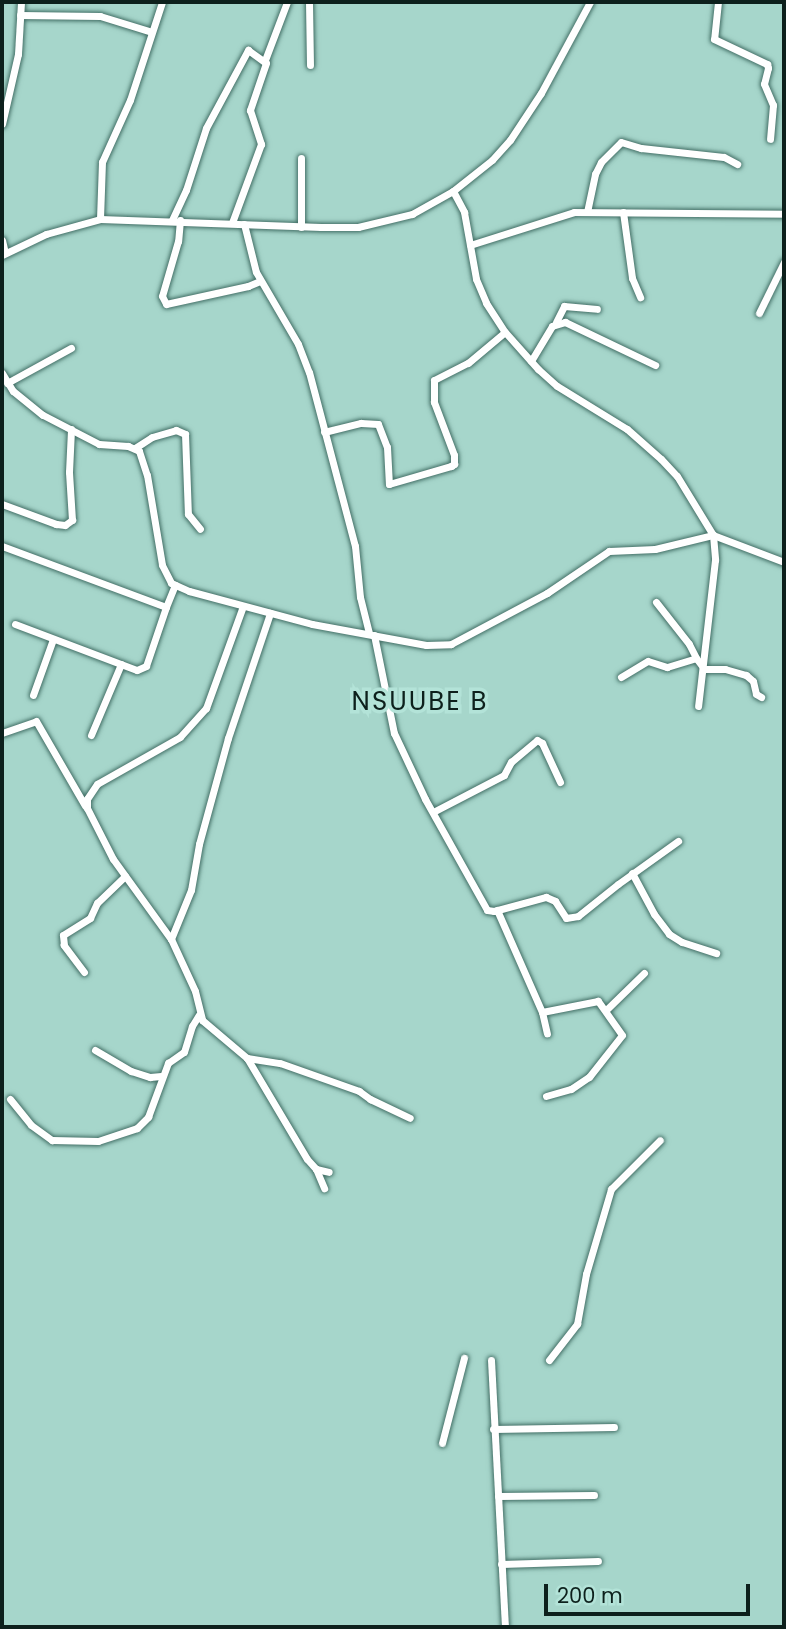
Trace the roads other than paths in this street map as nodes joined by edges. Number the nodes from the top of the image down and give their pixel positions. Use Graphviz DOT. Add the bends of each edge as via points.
graph roads {
  1 [pos="20,2"];
  2 [pos="162,2"];
  3 [pos="287,2"];
  4 [pos="309,2"];
  5 [pos="590,2"];
  6 [pos="718,2"];
  7 [pos="20,15"];
  8 [pos="152,32"];
  9 [pos="265,60"];
  10 [pos="310,65"];
  11 [pos="2,124"];
  12 [pos="770,139"];
  13 [pos="301,158"];
  14 [pos="737,164"];
  15 [pos="453,191"];
  16 [pos="587,212"];
  17 [pos="623,212"];
  18 [pos="784,214"];
  19 [pos="100,219"];
  20 [pos="176,220"];
  21 [pos="232,223"];
  22 [pos="244,224"];
  23 [pos="301,227"];
  24 [pos="2,240"];
  25 [pos="470,245"];
  26 [pos="3,254"];
  27 [pos="784,262"];
  28 [pos="260,281"];
  29 [pos="640,297"];
  30 [pos="597,309"];
  31 [pos="759,313"];
  32 [pos="556,322"];
  33 [pos="505,332"];
  34 [pos="71,348"];
  35 [pos="531,361"];
  36 [pos="655,365"];
  37 [pos="2,373"];
  38 [pos="8,383"];
  39 [pos="71,429"];
  40 [pos="324,432"];
  41 [pos="135,448"];
  42 [pos="2,504"];
  43 [pos="200,529"];
  44 [pos="713,535"];
  45 [pos="2,546"];
  46 [pos="784,562"];
  47 [pos="175,585"];
  48 [pos="656,602"];
  49 [pos="243,606"];
  50 [pos="166,607"];
  51 [pos="270,613"];
  52 [pos="15,624"];
  53 [pos="372,634"];
  54 [pos="53,639"];
  55 [pos="696,658"];
  56 [pos="121,664"];
  57 [pos="704,669"];
  58 [pos="621,677"];
  59 [pos="33,695"];
  60 [pos="761,697"];
  61 [pos="698,706"];
  62 [pos="2,733"];
  63 [pos="91,736"];
  64 [pos="560,782"];
  65 [pos="87,808"];
  66 [pos="433,812"];
  67 [pos="678,841"];
  68 [pos="632,873"];
  69 [pos="125,876"];
  70 [pos="497,910"];
  71 [pos="171,939"];
  72 [pos="716,953"];
  73 [pos="84,972"];
  74 [pos="643,973"];
  75 [pos="606,1010"];
  76 [pos="542,1012"];
  77 [pos="199,1015"];
  78 [pos="547,1033"];
  79 [pos="95,1050"];
  80 [pos="247,1058"];
  81 [pos="161,1076"];
  82 [pos="546,1096"];
  83 [pos="10,1100"];
  84 [pos="410,1118"];
  85 [pos="660,1140"];
  86 [pos="316,1169"];
  87 [pos="329,1172"];
  88 [pos="324,1188"];
  89 [pos="464,1358"];
  90 [pos="491,1360"];
  91 [pos="549,1360"];
  92 [pos="614,1427"];
  93 [pos="493,1429"];
  94 [pos="442,1443"];
  95 [pos="594,1494"];
  96 [pos="498,1496"];
  97 [pos="598,1561"];
  98 [pos="501,1564"];
  99 [pos="505,1627"];
  1 -- 7 [label="street"];
  2 -- 8 [label="street"];
  3 -- 9 [label="street"];
  4 -- 10 [label="street"];
  5 -- 15 [label="street" via="510,140"];
  6 -- 12 [label="street" via="714,40 768,68 764,84 773,105"];
  7 -- 8 [label="street" via="100,16"];
  7 -- 11 [label="street" via="16,68"];
  8 -- 19 [label="street" via="130,100 102,162"];
  9 -- 20 [label="street" via="245,52 206,128"];
  9 -- 21 [label="street" via="250,110 261,136 261,149"];
  13 -- 23 [label="street"];
  14 -- 16 [label="street" via="724,157 621,142 595,174"];
  15 -- 23 [label="street" via="433,205 395,219 358,227"];
  15 -- 25 [label="street" via="464,212"];
  16 -- 17 [label="street"];
  16 -- 25 [label="street" via="566,213"];
  17 -- 18 [label="street"];
  17 -- 29 [label="street" via="632,278"];
  19 -- 20 [label="street"];
  19 -- 26 [label="street" via="46,234"];
  20 -- 21 [label="street"];
  20 -- 28 [label="street" via="178,242 163,296 166,304"];
  21 -- 22 [label="street"];
  22 -- 23 [label="street"];
  22 -- 28 [label="street"];
  24 -- 26 [label="street"];
  25 -- 33 [label="street" via="480,289"];
  27 -- 31 [label="street"];
  28 -- 40 [label="street" via="304,358"];
  30 -- 32 [label="street" via="564,306"];
  32 -- 35 [label="street"];
  32 -- 36 [label="street" via="571,323"];
  33 -- 35 [label="street"];
  33 -- 40 [label="street" via="468,363 434,380 434,402 454,455 451,466 389,484 387,447 378,424"];
  34 -- 38 [label="street"];
  35 -- 44 [label="street" via="557,386 628,429 662,458"];
  37 -- 38 [label="street"];
  38 -- 39 [label="street" via="34,409"];
  39 -- 41 [label="street" via="99,444"];
  39 -- 42 [label="street" via="72,520 55,524"];
  40 -- 53 [label="street" via="355,546 360,597"];
  41 -- 43 [label="street" via="152,437 185,434 188,514"];
  41 -- 47 [label="street" via="147,475 162,565"];
  44 -- 46 [label="street"];
  44 -- 53 [label="street" via="655,549 609,551 547,593 451,644 426,645"];
  44 -- 57 [label="street" via="715,560"];
  45 -- 50 [label="street"];
  47 -- 49 [label="street"];
  47 -- 50 [label="street"];
  48 -- 55 [label="street"];
  49 -- 51 [label="street"];
  49 -- 65 [label="street" via="206,708 180,737 97,784"];
  50 -- 56 [label="street" via="146,666 137,670"];
  51 -- 53 [label="street"];
  51 -- 71 [label="street" via="228,738 191,890"];
  52 -- 54 [label="street"];
  53 -- 66 [label="street" via="391,726"];
  54 -- 56 [label="street"];
  54 -- 59 [label="street"];
  55 -- 57 [label="street"];
  55 -- 58 [label="street" via="667,667 648,662"];
  56 -- 63 [label="street"];
  57 -- 60 [label="street" via="746,675"];
  57 -- 61 [label="street"];
  62 -- 65 [label="street" via="36,721"];
  64 -- 66 [label="street" via="542,743 535,740 503,775"];
  65 -- 69 [label="street"];
  66 -- 70 [label="street" via="485,908"];
  67 -- 68 [label="street"];
  68 -- 70 [label="street" via="571,918 546,897"];
  68 -- 72 [label="street" via="669,934"];
  69 -- 71 [label="street"];
  69 -- 73 [label="street" via="97,904 90,918 63,935 64,945"];
  70 -- 76 [label="street"];
  71 -- 77 [label="street" via="195,991"];
  74 -- 75 [label="street"];
  75 -- 76 [label="street" via="598,1001"];
  75 -- 82 [label="street" via="622,1035 589,1077"];
  76 -- 78 [label="street"];
  77 -- 80 [label="street"];
  77 -- 81 [label="street" via="184,1052 174,1056"];
  79 -- 81 [label="street" via="131,1071"];
  80 -- 84 [label="street" via="280,1063 359,1091"];
  80 -- 86 [label="street"];
  81 -- 83 [label="street" via="146,1121 98,1141 52,1140 31,1125"];
  85 -- 91 [label="street" via="611,1189 577,1324"];
  86 -- 87 [label="street"];
  86 -- 88 [label="street"];
  89 -- 94 [label="street"];
  90 -- 93 [label="street"];
  92 -- 93 [label="street"];
  93 -- 96 [label="street"];
  95 -- 96 [label="street"];
  96 -- 98 [label="street"];
  97 -- 98 [label="street"];
  98 -- 99 [label="street"];
}
